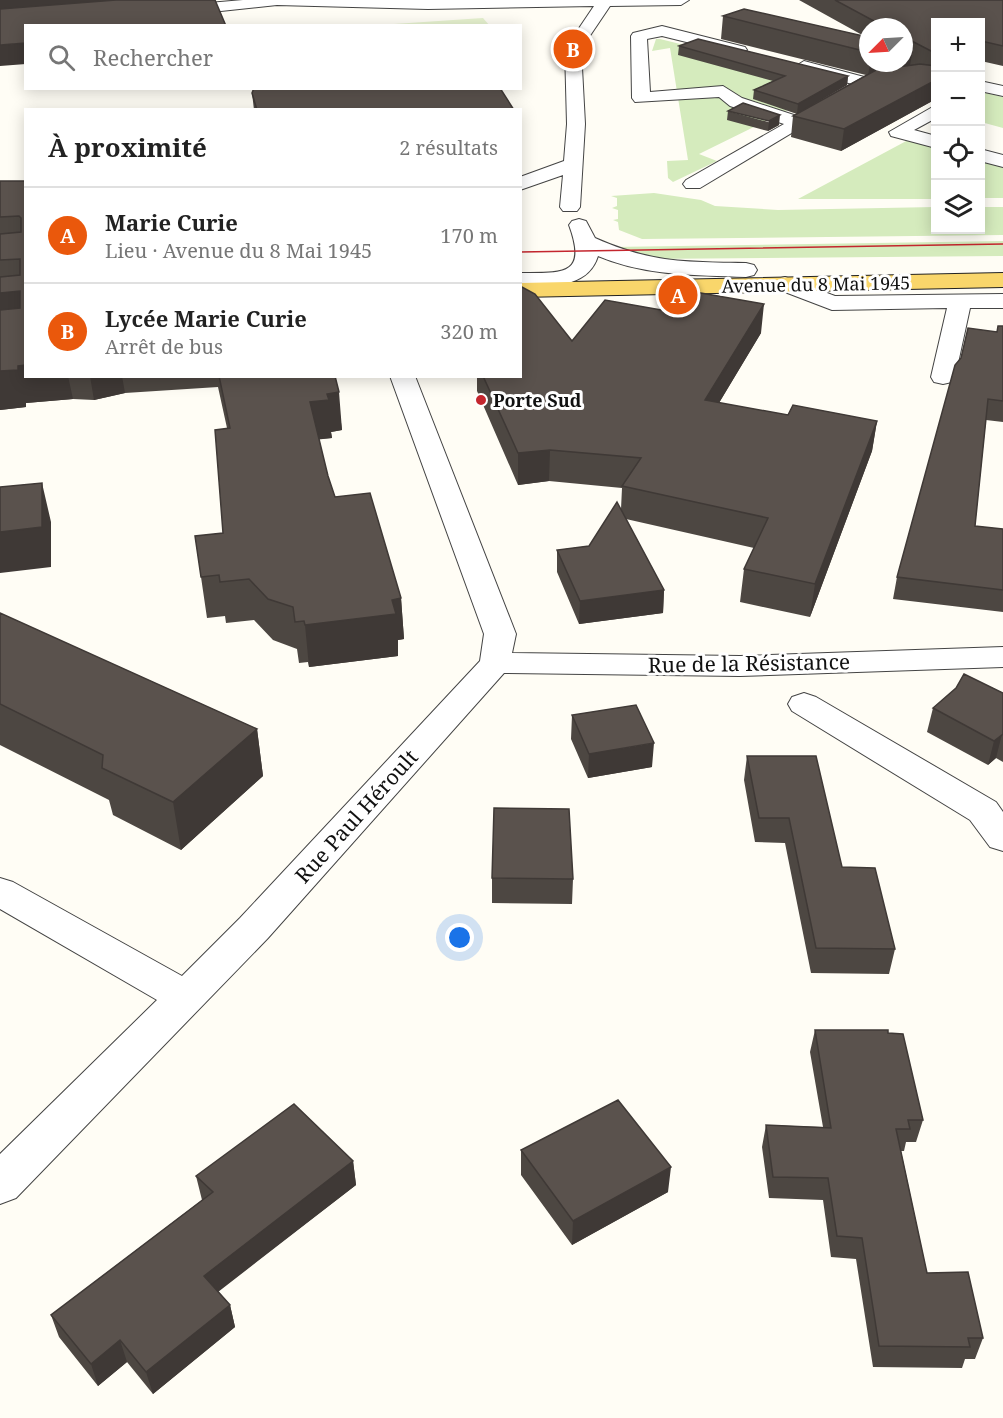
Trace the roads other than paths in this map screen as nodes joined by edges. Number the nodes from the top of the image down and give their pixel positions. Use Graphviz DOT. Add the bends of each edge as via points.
graph roads {
  1 [pos="218,0"];
  2 [pos="681,0"];
  3 [pos="268,1"];
  4 [pos="605,1"];
  5 [pos="754,54"];
  6 [pos="788,62"];
  7 [pos="931,79"];
  8 [pos="868,83"];
  9 [pos="985,87"];
  10 [pos="1003,91"];
  11 [pos="848,94"];
  12 [pos="829,105"];
  13 [pos="931,113"];
  14 [pos="799,123"];
  15 [pos="931,141"];
  16 [pos="985,155"];
  17 [pos="1003,161"];
  18 [pos="575,163"];
  19 [pos="693,184"];
  20 [pos="522,185"];
  21 [pos="522,187"];
  22 [pos="556,199"];
  23 [pos="588,243"];
  24 [pos="1003,266"];
  25 [pos="747,270"];
  26 [pos="578,273"];
  27 [pos="522,274"];
  28 [pos="522,280"];
  29 [pos="1003,280"];
  30 [pos="785,284"];
  31 [pos="522,290"];
  32 [pos="1003,301"];
  33 [pos="960,302"];
  34 [pos="943,377"];
  35 [pos="403,378"];
  36 [pos="1003,657"];
  37 [pos="495,663"];
  38 [pos="804,704"];
  39 [pos="1003,838"];
  40 [pos="0,892"];
  41 [pos="184,996"];
  42 [pos="0,1184"];
  1 -- 3 [label="street" via="161,8"];
  2 -- 4 [label="street"];
  3 -- 4 [label="street"];
  4 -- 18 [label="street" via="573,49"];
  5 -- 14 [label="street" via="662,31 639,36 641,98 723,91 736,102"];
  6 -- 8 [label="street"];
  7 -- 8 [label="street" via="917,77"];
  8 -- 11 [label="street"];
  9 -- 10 [label="street"];
  12 -- 14 [label="street"];
  13 -- 15 [label="street" via="898,132"];
  14 -- 19 [label="street"];
  16 -- 17 [label="street"];
  18 -- 20 [label="street"];
  18 -- 22 [label="street"];
  21 -- 22 [label="street"];
  22 -- 23 [label="street"];
  23 -- 25 [label="street" via="627,261 654,267"];
  23 -- 26 [label="street" via="589,257"];
  24 -- 25 [label="main road, Avenue du 8 Mai 1945"];
  25 -- 26 [label="main road, Avenue du 8 Mai 1945"];
  26 -- 27 [label="main road, Avenue du 8 Mai 1945"];
  26 -- 28 [label="street" via="562,278"];
  29 -- 30 [label="main road, Avenue du 8 Mai 1945"];
  30 -- 31 [label="main road, Avenue du 8 Mai 1945"];
  30 -- 33 [label="street" via="832,303"];
  32 -- 33 [label="street"];
  33 -- 34 [label="street"];
  35 -- 37 [label="street" via="500,634"];
  36 -- 37 [label="street, Rue de la Résistance" via="740,666"];
  37 -- 41 [label="street, Rue Paul Héroult" via="254,928"];
  38 -- 39 [label="street" via="983,812"];
  40 -- 41 [label="street"];
  41 -- 42 [label="street, Rue Paul Héroult"];
}
